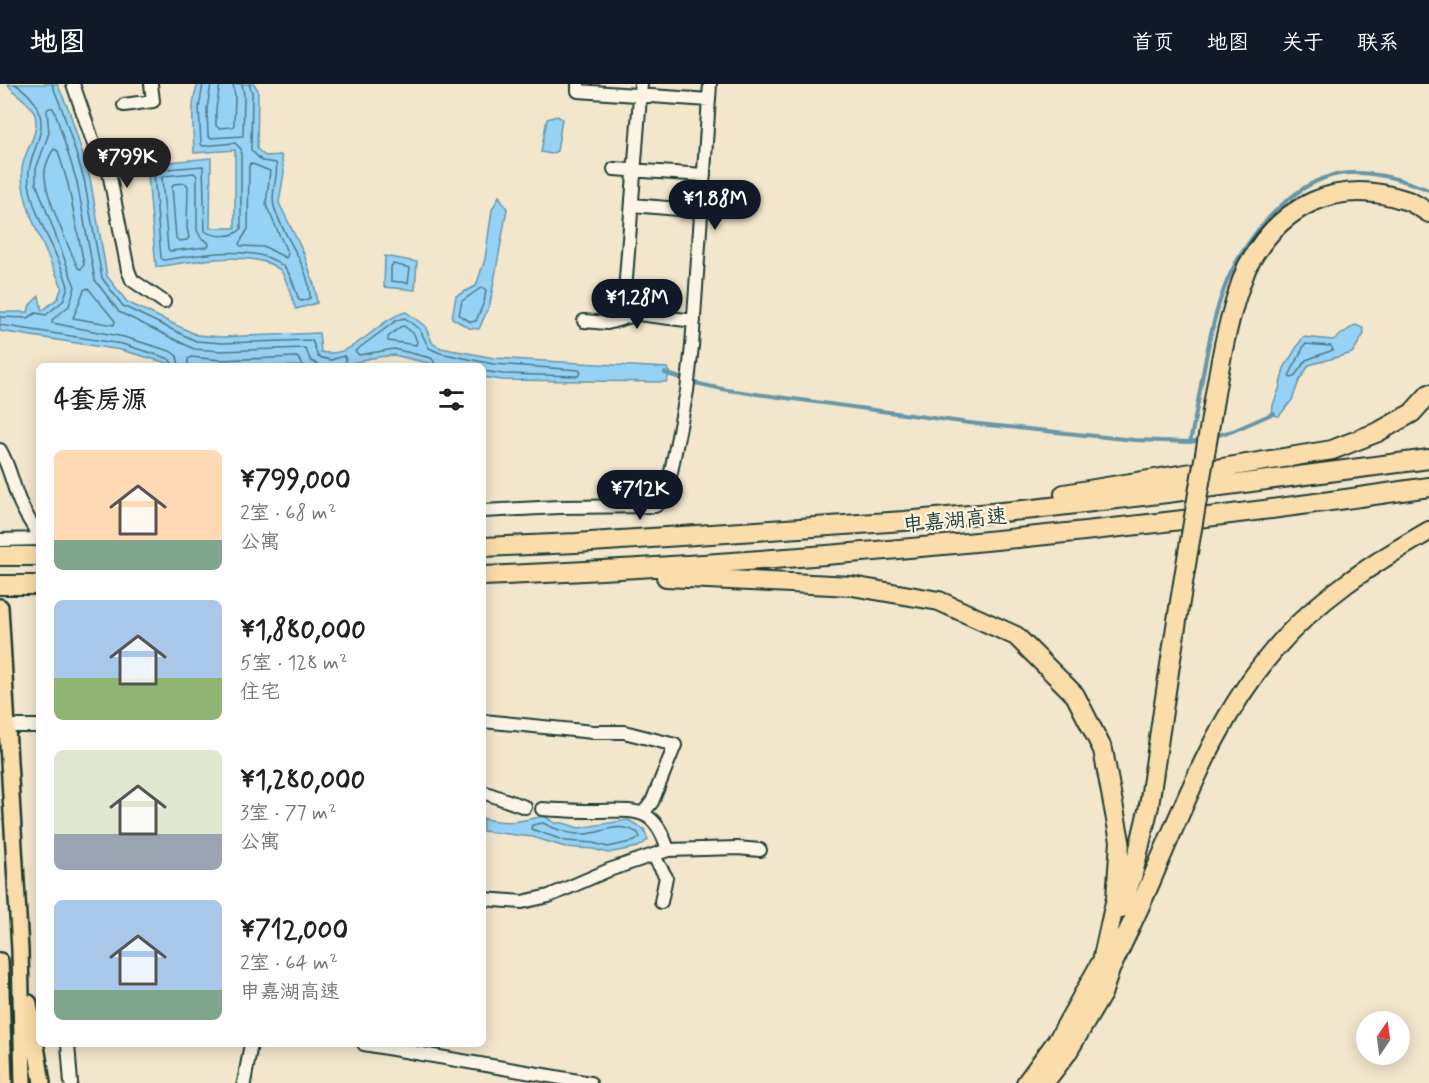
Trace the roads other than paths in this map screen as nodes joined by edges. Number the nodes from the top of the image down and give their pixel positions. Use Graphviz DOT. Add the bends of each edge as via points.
graph roads {
  1 [pos="73,84"];
  2 [pos="151,84"];
  3 [pos="578,84"];
  4 [pos="710,84"];
  5 [pos="640,90"];
  6 [pos="709,100"];
  7 [pos="124,105"];
  8 [pos="133,158"];
  9 [pos="104,162"];
  10 [pos="614,169"];
  11 [pos="634,170"];
  12 [pos="704,176"];
  13 [pos="632,205"];
  14 [pos="702,211"];
  15 [pos="1429,213"];
  16 [pos="1429,227"];
  17 [pos="1251,269"];
  18 [pos="164,302"];
  19 [pos="623,317"];
  20 [pos="584,321"];
  21 [pos="694,321"];
  22 [pos="1429,394"];
  23 [pos="0,450"];
  24 [pos="1429,459"];
  25 [pos="1429,487"];
  26 [pos="486,511"];
  27 [pos="904,521"];
  28 [pos="1429,531"];
  29 [pos="36,532"];
  30 [pos="36,537"];
  31 [pos="0,540"];
  32 [pos="486,547"];
  33 [pos="0,556"];
  34 [pos="36,556"];
  35 [pos="578,572"];
  36 [pos="486,576"];
  37 [pos="0,585"];
  38 [pos="36,585"];
  39 [pos="0,607"];
  40 [pos="486,721"];
  41 [pos="3,726"];
  42 [pos="36,726"];
  43 [pos="486,793"];
  44 [pos="525,807"];
  45 [pos="542,809"];
  46 [pos="643,813"];
  47 [pos="668,850"];
  48 [pos="760,850"];
  49 [pos="653,855"];
  50 [pos="486,898"];
  51 [pos="661,902"];
  52 [pos="20,950"];
  53 [pos="0,961"];
  54 [pos="1107,964"];
  55 [pos="1,1035"];
  56 [pos="36,1047"];
  57 [pos="36,1047"];
  58 [pos="68,1047"];
  59 [pos="250,1047"];
  60 [pos="381,1047"];
  61 [pos="4,1083"];
  62 [pos="23,1083"];
  63 [pos="42,1083"];
  64 [pos="71,1083"];
  65 [pos="244,1083"];
  66 [pos="590,1083"];
  67 [pos="1026,1083"];
  68 [pos="1044,1083"];
  1 -- 9 [label="street" via="98,156"];
  2 -- 7 [label="street" via="153,101"];
  3 -- 5 [label="street" via="578,92"];
  4 -- 6 [label="street"];
  5 -- 6 [label="street"];
  5 -- 11 [label="street"];
  6 -- 12 [label="street"];
  8 -- 9 [label="street"];
  9 -- 18 [label="street" via="132,280"];
  10 -- 11 [label="street"];
  11 -- 12 [label="street"];
  11 -- 13 [label="street"];
  12 -- 14 [label="street"];
  13 -- 14 [label="street"];
  13 -- 19 [label="street"];
  14 -- 21 [label="street"];
  15 -- 17 [label="highway" via="1407,200 1372,191 1337,194 1304,204 1273,228 1257,248"];
  16 -- 17 [label="highway" via="1410,213 1379,203 1351,201 1322,207 1296,219"];
  17 -- 54 [label="highway" via="1233,347 1152,806 1149,848"];
  19 -- 20 [label="street" via="608,323"];
  19 -- 21 [label="street" via="638,314"];
  21 -- 26 [label="street" via="687,391 664,500 655,506"];
  22 -- 27 [label="highway" via="1412,413 1332,450"];
  23 -- 29 [label="street"];
  24 -- 27 [label="highway, 申嘉湖高速" via="1134,497"];
  25 -- 35 [label="highway, 申嘉湖高速" via="1123,528 787,559"];
  27 -- 32 [label="highway, 申嘉湖高速"];
  28 -- 54 [label="highway" via="1324,600 1274,649 1233,706 1199,767 1158,865"];
  30 -- 31 [label="street"];
  33 -- 34 [label="highway"];
  35 -- 36 [label="highway, 申嘉湖高速"];
  35 -- 54 [label="highway" via="852,586 939,601 1016,636 1075,695 1103,750 1120,841"];
  37 -- 38 [label="highway"];
  39 -- 41 [label="main road"];
  40 -- 46 [label="street" via="624,732 675,745 652,802"];
  41 -- 42 [label="street"];
  41 -- 52 [label="main road"];
  43 -- 44 [label="street"];
  45 -- 46 [label="street"];
  46 -- 47 [label="street" via="663,831"];
  47 -- 48 [label="street"];
  47 -- 49 [label="street"];
  49 -- 50 [label="street" via="549,896 522,902"];
  49 -- 51 [label="street" via="666,877"];
  52 -- 57 [label="main road"];
  52 -- 62 [label="main road"];
  53 -- 55 [label="main road"];
  54 -- 67 [label="highway"];
  54 -- 68 [label="highway" via="1102,994"];
  55 -- 61 [label="main road"];
  56 -- 63 [label="main road"];
  58 -- 64 [label="street"];
  59 -- 65 [label="street"];
  60 -- 66 [label="street"];
}
